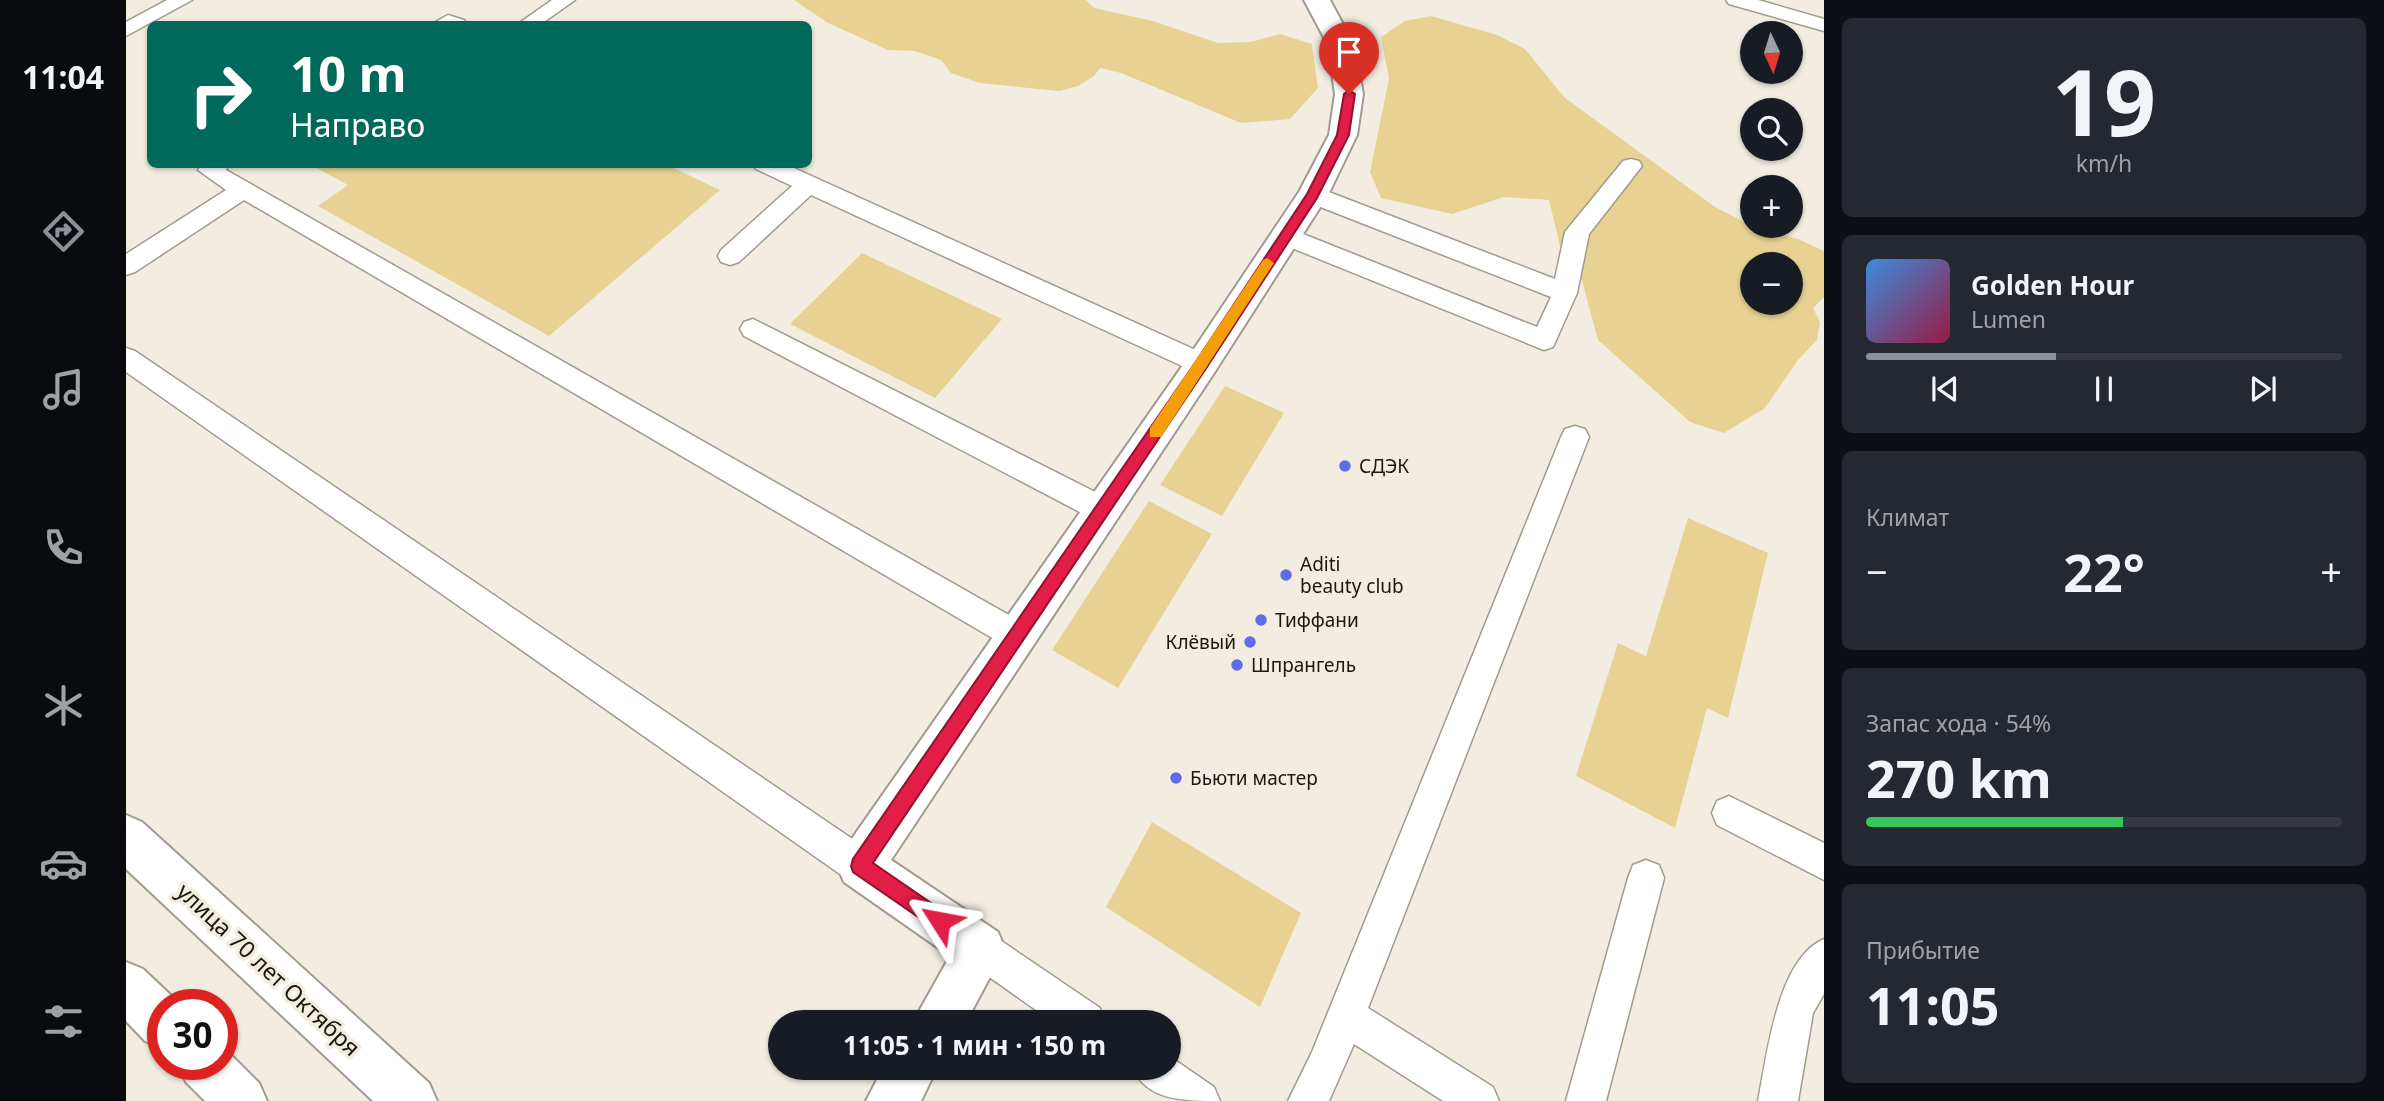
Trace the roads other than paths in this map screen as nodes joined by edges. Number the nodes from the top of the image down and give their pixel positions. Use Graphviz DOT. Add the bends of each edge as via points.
graph roads {
  1 [pos="182,0"];
  2 [pos="565,0"];
  3 [pos="1317,0"];
  4 [pos="1736,0"];
  5 [pos="533,21"];
  6 [pos="1824,25"];
  7 [pos="126,30"];
  8 [pos="1631,166"];
  9 [pos="212,168"];
  10 [pos="773,168"];
  11 [pos="808,184"];
  12 [pos="243,190"];
  13 [pos="1313,195"];
  14 [pos="1285,236"];
  15 [pos="730,256"];
  16 [pos="126,266"];
  17 [pos="1565,293"];
  18 [pos="753,329"];
  19 [pos="126,358"];
  20 [pos="1202,364"];
  21 [pos="1575,437"];
  22 [pos="1102,510"];
  23 [pos="1017,636"];
  24 [pos="1729,813"];
  25 [pos="126,838"];
  26 [pos="1824,862"];
  27 [pos="860,866"];
  28 [pos="1646,878"];
  29 [pos="981,949"];
  30 [pos="1824,958"];
  31 [pos="126,986"];
  32 [pos="147,1007"];
  33 [pos="945,1010"];
  34 [pos="1069,1010"];
  35 [pos="1345,1016"];
  36 [pos="220,1080"];
  37 [pos="905,1080"];
  38 [pos="1169,1080"];
  39 [pos="241,1101"];
  40 [pos="411,1101"];
  41 [pos="892,1101"];
  42 [pos="1200,1101"];
  43 [pos="1308,1101"];
  44 [pos="1479,1101"];
  45 [pos="1586,1101"];
  46 [pos="1777,1101"];
  1 -- 7 [label="lane"];
  2 -- 5 [label="lane"];
  3 -- 13 [label="street" via="1340,45 1349,94 1343,135"];
  4 -- 6 [label="lane"];
  8 -- 17 [label="lane" via="1577,232"];
  9 -- 12 [label="lane" via="209,170"];
  10 -- 11 [label="lane"];
  11 -- 15 [label="lane"];
  11 -- 20 [label="lane"];
  12 -- 16 [label="lane"];
  12 -- 23 [label="lane"];
  13 -- 14 [label="street"];
  13 -- 17 [label="lane"];
  14 -- 17 [label="lane" via="1544,340"];
  14 -- 20 [label="street"];
  18 -- 22 [label="lane"];
  19 -- 27 [label="lane"];
  20 -- 22 [label="street"];
  21 -- 35 [label="lane"];
  22 -- 23 [label="street"];
  23 -- 27 [label="street"];
  24 -- 26 [label="lane"];
  25 -- 40 [label="street, улица 70 лет Октября"];
  27 -- 29 [label="street"];
  28 -- 45 [label="lane"];
  29 -- 33 [label="street"];
  29 -- 34 [label="lane"];
  30 -- 46 [label="lane" via="1795,1007"];
  31 -- 32 [label="street"];
  35 -- 43 [label="lane"];
  35 -- 44 [label="lane"];
  36 -- 39 [label="street"];
  37 -- 41 [label="street"];
  38 -- 42 [label="lane"];
}
